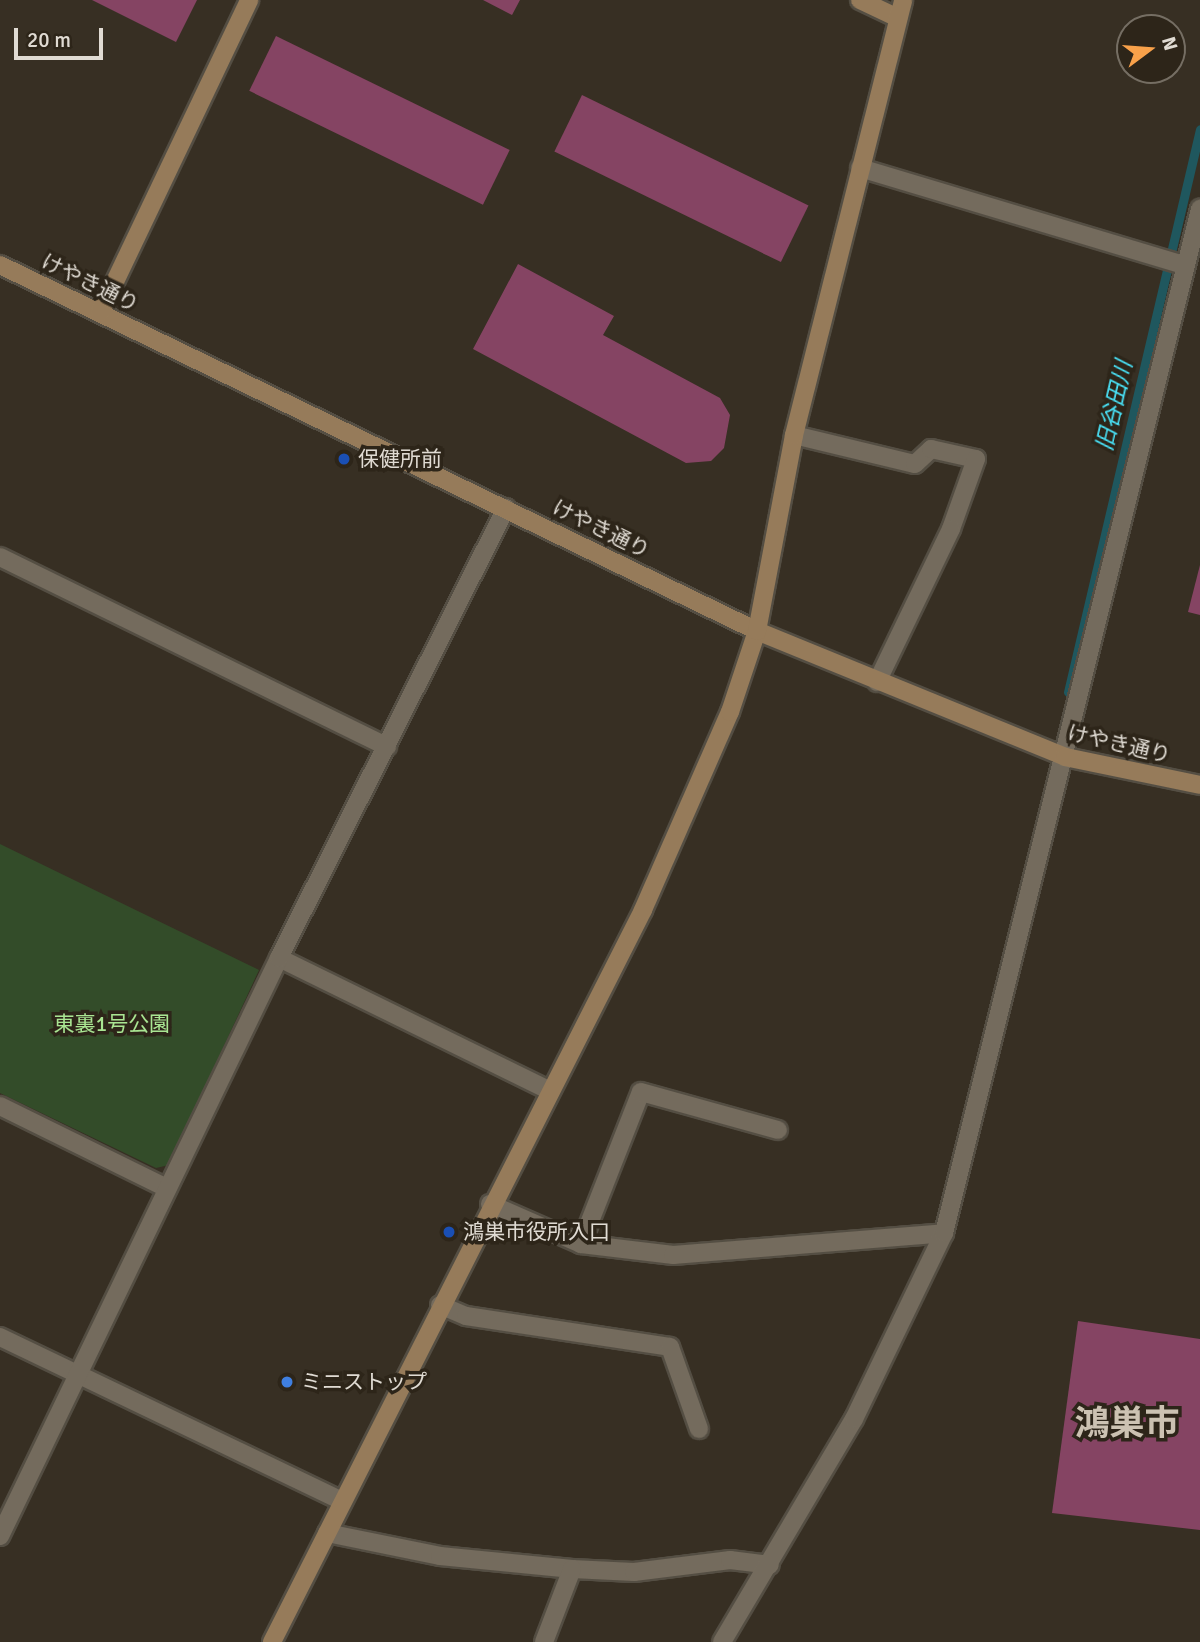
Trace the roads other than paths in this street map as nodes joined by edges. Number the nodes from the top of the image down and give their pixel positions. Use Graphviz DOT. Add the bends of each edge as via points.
graph roads {
  1 [pos="250,0"];
  2 [pos="860,0"];
  3 [pos="903,0"];
  4 [pos="898,18"];
  5 [pos="860,168"];
  6 [pos="1200,209"];
  7 [pos="0,265"];
  8 [pos="1184,265"];
  9 [pos="100,313"];
  10 [pos="794,435"];
  11 [pos="506,508"];
  12 [pos="0,557"];
  13 [pos="757,631"];
  14 [pos="877,682"];
  15 [pos="387,747"];
  16 [pos="1065,757"];
  17 [pos="1200,785"];
  18 [pos="279,958"];
  19 [pos="550,1091"];
  20 [pos="0,1106"];
  21 [pos="778,1130"];
  22 [pos="167,1188"];
  23 [pos="490,1204"];
  24 [pos="944,1234"];
  25 [pos="581,1244"];
  26 [pos="440,1305"];
  27 [pos="0,1337"];
  28 [pos="79,1375"];
  29 [pos="699,1429"];
  30 [pos="342,1502"];
  31 [pos="327,1533"];
  32 [pos="0,1536"];
  33 [pos="770,1565"];
  34 [pos="572,1569"];
  35 [pos="272,1642"];
  36 [pos="544,1642"];
  37 [pos="722,1642"];
  1 -- 9 [label="street"];
  2 -- 4 [label="street"];
  3 -- 4 [label="street"];
  4 -- 5 [label="street"];
  5 -- 8 [label="street"];
  5 -- 10 [label="street"];
  6 -- 8 [label="street"];
  7 -- 9 [label="street, けやき通り"];
  8 -- 16 [label="street"];
  9 -- 11 [label="street, けやき通り"];
  10 -- 13 [label="street"];
  10 -- 14 [label="street" via="915,464 931,449 976,459 951,529"];
  11 -- 13 [label="street, けやき通り"];
  11 -- 15 [label="street"];
  12 -- 15 [label="street"];
  13 -- 14 [label="street, けやき通り"];
  13 -- 19 [label="street" via="730,712 643,910"];
  14 -- 16 [label="street, けやき通り"];
  15 -- 18 [label="street"];
  16 -- 17 [label="street, けやき通り"];
  16 -- 24 [label="street"];
  18 -- 19 [label="street"];
  18 -- 22 [label="street"];
  19 -- 23 [label="street"];
  20 -- 22 [label="street"];
  21 -- 25 [label="street" via="640,1092"];
  22 -- 28 [label="street"];
  23 -- 25 [label="street"];
  23 -- 26 [label="street"];
  24 -- 25 [label="street" via="673,1255"];
  24 -- 33 [label="street" via="854,1419"];
  26 -- 29 [label="street" via="466,1316 670,1347"];
  26 -- 30 [label="street"];
  27 -- 28 [label="street"];
  28 -- 30 [label="street"];
  28 -- 32 [label="street"];
  30 -- 31 [label="street"];
  31 -- 34 [label="street" via="440,1556"];
  31 -- 35 [label="street"];
  33 -- 34 [label="street" via="730,1560 634,1572"];
  33 -- 37 [label="street"];
  34 -- 36 [label="street"];
}
